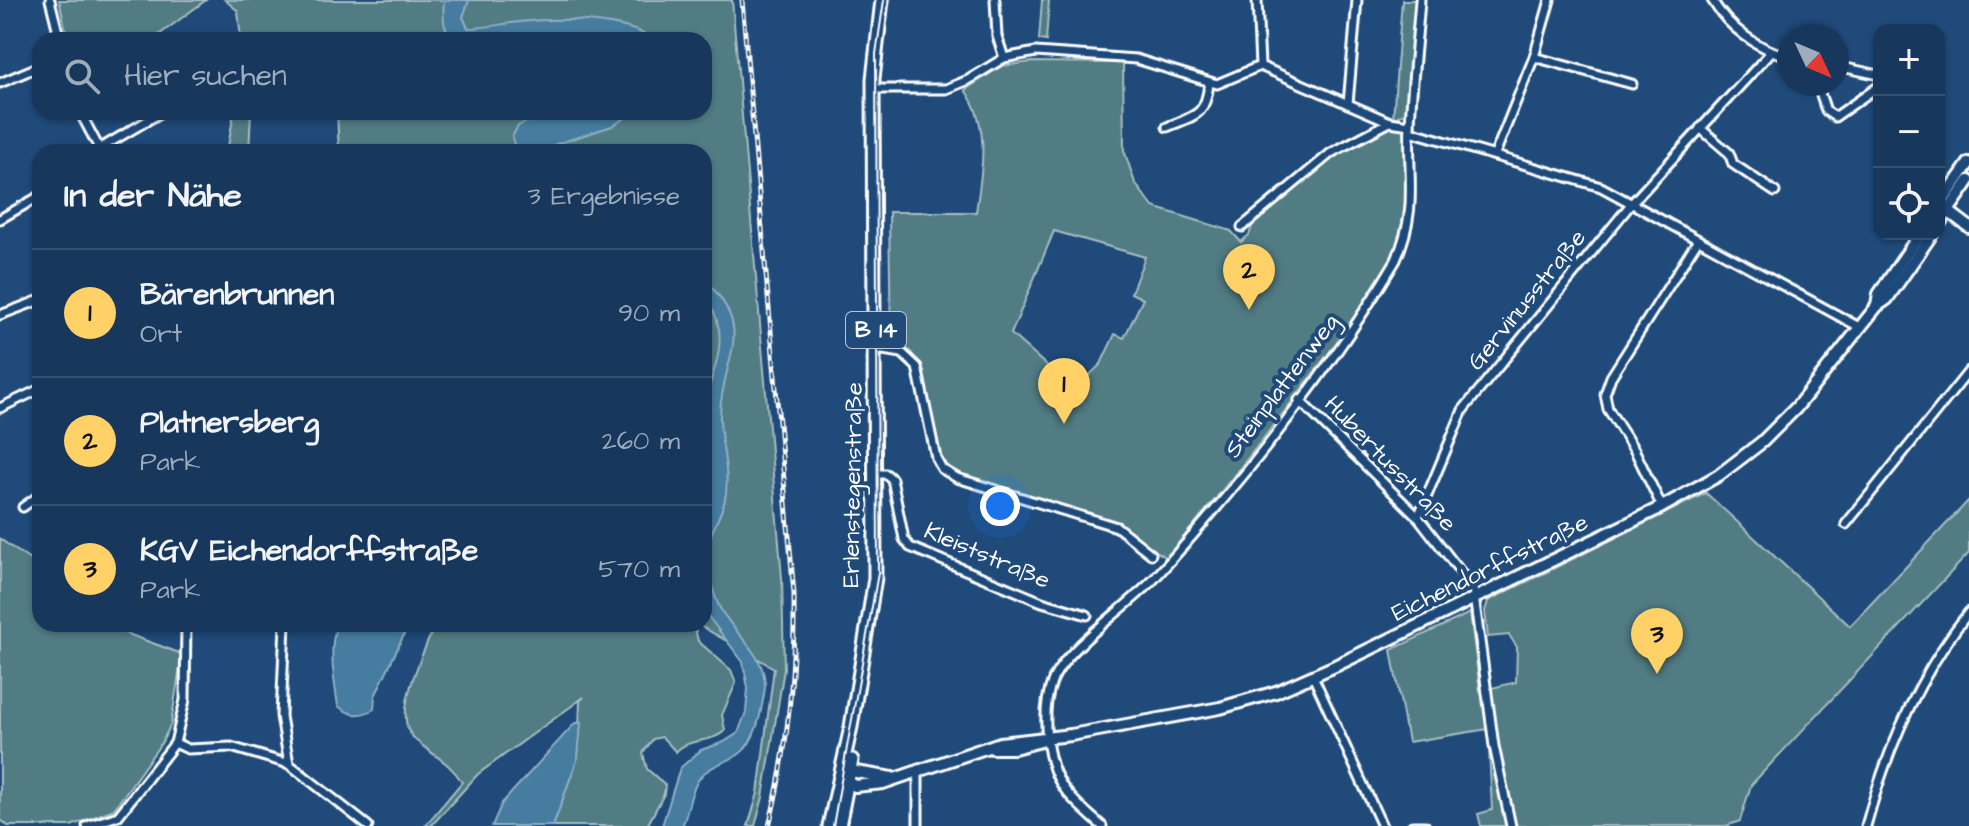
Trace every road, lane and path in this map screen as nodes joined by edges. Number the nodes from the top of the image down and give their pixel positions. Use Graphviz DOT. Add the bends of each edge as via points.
graph roads {
  1 [pos="50,0"];
  2 [pos="882,0"];
  3 [pos="890,0"];
  4 [pos="995,0"];
  5 [pos="1257,0"];
  6 [pos="1357,0"];
  7 [pos="1420,0"];
  8 [pos="1550,0"];
  9 [pos="1712,0"];
  10 [pos="58,32"];
  11 [pos="1771,52"];
  12 [pos="1777,53"];
  13 [pos="1534,57"];
  14 [pos="1004,58"];
  15 [pos="1260,66"];
  16 [pos="32,69"];
  17 [pos="1849,69"];
  18 [pos="1873,74"];
  19 [pos="0,83"];
  20 [pos="1209,84"];
  21 [pos="1632,84"];
  22 [pos="877,89"];
  23 [pos="1873,90"];
  24 [pos="1821,96"];
  25 [pos="1348,104"];
  26 [pos="84,120"];
  27 [pos="149,120"];
  28 [pos="1390,122"];
  29 [pos="1167,127"];
  30 [pos="1410,128"];
  31 [pos="1700,128"];
  32 [pos="97,144"];
  33 [pos="110,144"];
  34 [pos="1495,154"];
  35 [pos="1969,163"];
  36 [pos="1969,181"];
  37 [pos="1775,192"];
  38 [pos="32,201"];
  39 [pos="1945,202"];
  40 [pos="1631,204"];
  41 [pos="1945,204"];
  42 [pos="1945,209"];
  43 [pos="0,219"];
  44 [pos="1242,227"];
  45 [pos="1969,227"];
  46 [pos="1698,240"];
  47 [pos="1916,240"];
  48 [pos="1928,240"];
  49 [pos="32,303"];
  50 [pos="1877,306"];
  51 [pos="0,315"];
  52 [pos="1861,328"];
  53 [pos="880,349"];
  54 [pos="1969,371"];
  55 [pos="32,393"];
  56 [pos="1299,400"];
  57 [pos="0,408"];
  58 [pos="878,474"];
  59 [pos="32,501"];
  60 [pos="23,507"];
  61 [pos="1662,507"];
  62 [pos="1418,517"];
  63 [pos="1846,524"];
  64 [pos="1151,554"];
  65 [pos="1476,597"];
  66 [pos="1969,612"];
  67 [pos="1087,615"];
  68 [pos="186,632"];
  69 [pos="285,632"];
  70 [pos="1313,676"];
  71 [pos="1048,738"];
  72 [pos="175,743"];
  73 [pos="289,764"];
  74 [pos="918,769"];
  75 [pos="846,777"];
  76 [pos="87,826"];
  77 [pos="368,826"];
  78 [pos="829,826"];
  79 [pos="839,826"];
  80 [pos="918,826"];
  81 [pos="1102,826"];
  82 [pos="1382,826"];
  83 [pos="1412,826"];
  84 [pos="1425,826"];
  85 [pos="1511,826"];
  86 [pos="1866,826"];
  1 -- 10 [label="street"];
  2 -- 22 [label="main road, Erlenstegenstraße / B 14"];
  3 -- 22 [label="main road, Erlenstegenstraße / B 14"];
  4 -- 14 [label="street"];
  5 -- 15 [label="street"];
  6 -- 25 [label="street"];
  7 -- 30 [label="street, Steinplattenweg"];
  8 -- 13 [label="street"];
  9 -- 11 [label="street" via="1737,28"];
  11 -- 12 [label="street"];
  11 -- 31 [label="street, Gervinusstraße"];
  13 -- 21 [label="street"];
  13 -- 34 [label="street"];
  14 -- 20 [label="street" via="1036,52 1123,57"];
  14 -- 22 [label="street" via="954,87"];
  15 -- 20 [label="street" via="1224,83"];
  15 -- 25 [label="street"];
  16 -- 19 [label="street"];
  17 -- 18 [label="street"];
  20 -- 29 [label="street" via="1200,113"];
  22 -- 53 [label="main road, Erlenstegenstraße / B 14"];
  23 -- 24 [label="street" via="1835,117 1826,111"];
  25 -- 28 [label="street"];
  26 -- 32 [label="street"];
  27 -- 33 [label="street"];
  28 -- 30 [label="street"];
  28 -- 44 [label="street" via="1331,153"];
  30 -- 34 [label="street"];
  30 -- 56 [label="street, Steinplattenweg" via="1412,200 1405,239 1384,280"];
  31 -- 37 [label="street" via="1729,153 1733,164"];
  31 -- 40 [label="street, Gervinusstraße"];
  34 -- 40 [label="street" via="1601,187"];
  35 -- 39 [label="street"];
  36 -- 41 [label="street"];
  38 -- 43 [label="street"];
  40 -- 46 [label="street"];
  40 -- 62 [label="street, Gervinusstraße" via="1463,410"];
  42 -- 45 [label="street"];
  46 -- 52 [label="street"];
  46 -- 61 [label="street" via="1605,394 1608,409"];
  47 -- 50 [label="street, Eichendorffstraße" via="1879,294"];
  48 -- 50 [label="street, Eichendorffstraße"];
  49 -- 51 [label="street"];
  50 -- 52 [label="street, Eichendorffstraße"];
  52 -- 61 [label="street, Eichendorffstraße" via="1768,436 1719,475"];
  53 -- 58 [label="main road, Erlenstegenstraße / B 14"];
  53 -- 64 [label="street" via="905,355 917,367 942,469 1117,527"];
  54 -- 63 [label="street"];
  55 -- 57 [label="street"];
  56 -- 62 [label="street, Hubertusstraße"];
  56 -- 71 [label="street, Steinplattenweg" via="1152,580 1058,671 1047,702"];
  58 -- 67 [label="street, Kleiststraße" via="892,479 910,547 1042,602"];
  58 -- 75 [label="main road, Erlenstegenstraße / B 14" via="874,595"];
  59 -- 60 [label="street"];
  61 -- 65 [label="street, Eichendorffstraße"];
  62 -- 65 [label="street, Hubertusstraße" via="1456,562"];
  65 -- 70 [label="street, Eichendorffstraße"];
  65 -- 85 [label="street" via="1494,746"];
  66 -- 86 [label="street" via="1943,645 1908,709 1882,766"];
  68 -- 72 [label="street" via="185,700"];
  69 -- 73 [label="street" via="281,716"];
  70 -- 71 [label="street, Eichendorffstraße" via="1205,712"];
  70 -- 82 [label="street"];
  71 -- 74 [label="street, Eichendorffstraße"];
  71 -- 81 [label="street, Steinplattenweg" via="1062,786"];
  72 -- 73 [label="street" via="188,749 231,747"];
  72 -- 76 [label="street" via="118,816"];
  73 -- 77 [label="street"];
  74 -- 75 [label="street, Eichendorffstraße" via="892,778"];
  74 -- 80 [label="street"];
  75 -- 78 [label="main road, Erlenstegenstraße / B 14"];
  75 -- 79 [label="main road, Erlenstegenstraße / B 14"];
  83 -- 84 [label="street"];
}
